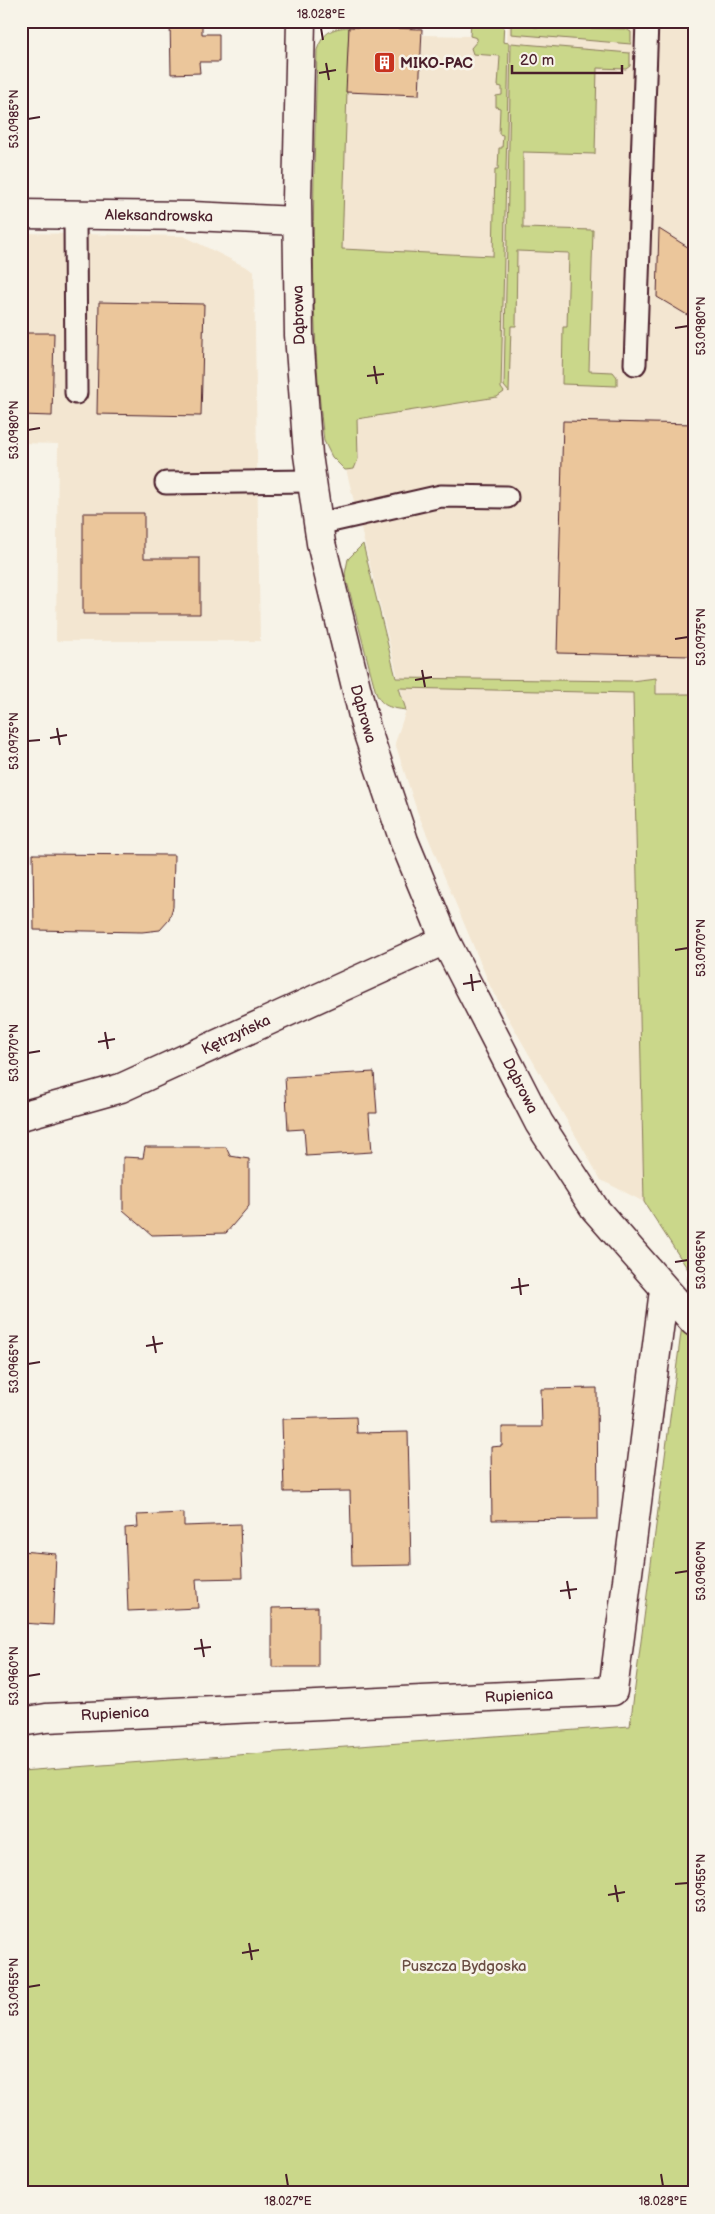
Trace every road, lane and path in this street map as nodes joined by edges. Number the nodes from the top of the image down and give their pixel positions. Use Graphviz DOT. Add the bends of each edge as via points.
graph roads {
  1 [pos="301,21"];
  2 [pos="647,21"];
  3 [pos="21,214"];
  4 [pos="75,215"];
  5 [pos="297,221"];
  6 [pos="634,364"];
  7 [pos="76,392"];
  8 [pos="311,481"];
  9 [pos="166,483"];
  10 [pos="507,497"];
  11 [pos="318,524"];
  12 [pos="445,940"];
  13 [pos="21,1116"];
  14 [pos="664,1290"];
  15 [pos="694,1322"];
  16 [pos="21,1722"];
  1 -- 5 [label="street, Dąbrowa"];
  2 -- 6 [label="lane"];
  3 -- 4 [label="street, Aleksandrowska"];
  4 -- 5 [label="street, Aleksandrowska"];
  4 -- 7 [label="lane"];
  5 -- 8 [label="street, Dąbrowa" via="299,335"];
  8 -- 9 [label="lane"];
  8 -- 11 [label="street, Dąbrowa"];
  10 -- 11 [label="lane" via="441,496"];
  11 -- 12 [label="street, Dąbrowa" via="336,614 366,728 404,841"];
  12 -- 13 [label="street, Kętrzyńska" via="121,1088"];
  12 -- 14 [label="street, Dąbrowa" via="539,1123 595,1209"];
  14 -- 15 [label="street, Dąbrowa"];
  14 -- 16 [label="street, Rupienica" via="613,1691 46,1718"];
}
